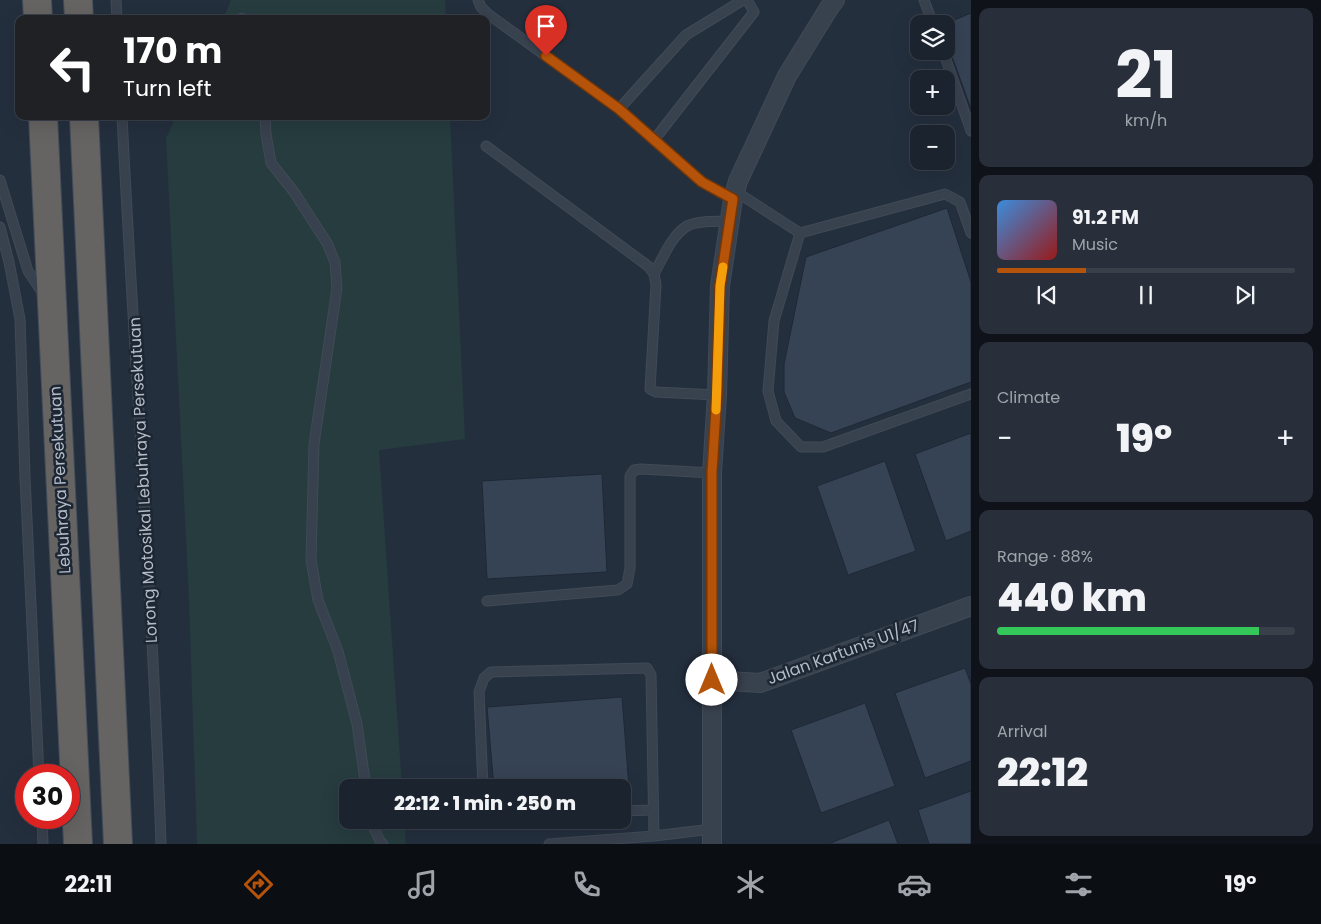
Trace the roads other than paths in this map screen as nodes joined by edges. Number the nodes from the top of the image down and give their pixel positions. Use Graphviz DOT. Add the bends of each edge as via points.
graph roads {
  1 [pos="37,0"];
  2 [pos="78,0"];
  3 [pos="116,0"];
  4 [pos="478,0"];
  5 [pos="743,0"];
  6 [pos="747,0"];
  7 [pos="835,0"];
  8 [pos="924,0"];
  9 [pos="38,15"];
  10 [pos="78,15"];
  11 [pos="117,15"];
  12 [pos="489,15"];
  13 [pos="490,15"];
  14 [pos="930,15"];
  15 [pos="945,60"];
  16 [pos="619,109"];
  17 [pos="43,120"];
  18 [pos="84,120"];
  19 [pos="122,120"];
  20 [pos="265,120"];
  21 [pos="971,131"];
  22 [pos="654,140"];
  23 [pos="486,146"];
  24 [pos="0,180"];
  25 [pos="734,195"];
  26 [pos="730,221"];
  27 [pos="0,227"];
  28 [pos="800,233"];
  29 [pos="971,233"];
  30 [pos="654,274"];
  31 [pos="52,308"];
  32 [pos="717,394"];
  33 [pos="971,394"];
  34 [pos="712,472"];
  35 [pos="487,601"];
  36 [pos="971,606"];
  37 [pos="712,680"];
  38 [pos="39,764"];
  39 [pos="365,779"];
  40 [pos="483,779"];
  41 [pos="653,810"];
  42 [pos="631,811"];
  43 [pos="42,829"];
  44 [pos="374,829"];
  45 [pos="654,836"];
  46 [pos="712,836"];
  47 [pos="43,844"];
  48 [pos="78,844"];
  49 [pos="118,844"];
  50 [pos="161,844"];
  51 [pos="383,844"];
  52 [pos="549,844"];
  1 -- 9 [label="highway"];
  2 -- 10 [label="highway"];
  3 -- 11 [label="lane"];
  4 -- 12 [label="lane"];
  5 -- 16 [label="lane" via="686,35"];
  6 -- 22 [label="lane" via="754,12"];
  7 -- 25 [label="street" via="787,76"];
  8 -- 14 [label="lane"];
  13 -- 16 [label="lane"];
  15 -- 21 [label="lane"];
  16 -- 22 [label="lane"];
  17 -- 31 [label="highway, Lebuhraya Persekutuan"];
  18 -- 49 [label="highway"];
  19 -- 50 [label="lane, Lorong Motosikal Lebuhraya Persekutuan"];
  20 -- 39 [label="lane" via="271,163 327,243 335,262 337,288 314,444 311,560 318,600 338,651 357,724"];
  22 -- 25 [label="lane" via="702,182"];
  23 -- 30 [label="lane" via="648,266"];
  24 -- 31 [label="lane" via="28,271"];
  25 -- 26 [label="street"];
  25 -- 28 [label="lane"];
  26 -- 30 [label="lane" via="688,226 675,236"];
  26 -- 32 [label="street" via="720,286"];
  27 -- 38 [label="lane" via="20,319"];
  28 -- 29 [label="lane" via="946,194 960,202"];
  28 -- 33 [label="lane" via="774,321 768,391 776,421 801,446 823,447"];
  30 -- 32 [label="lane" via="650,390"];
  31 -- 48 [label="highway, Lebuhraya Persekutuan"];
  32 -- 34 [label="street"];
  34 -- 35 [label="lane" via="634,470 630,476 630,568 627,584 618,590"];
  34 -- 37 [label="street"];
  36 -- 37 [label="street, Jalan Kartunis U1/47" via="760,683"];
  37 -- 46 [label="street"];
  40 -- 41 [label="lane" via="479,692 484,678 491,672 647,668 650,675"];
  41 -- 42 [label="lane"];
  41 -- 45 [label="lane"];
  43 -- 47 [label="lane"];
  44 -- 51 [label="lane"];
  45 -- 46 [label="lane"];
  45 -- 52 [label="lane"];
}
